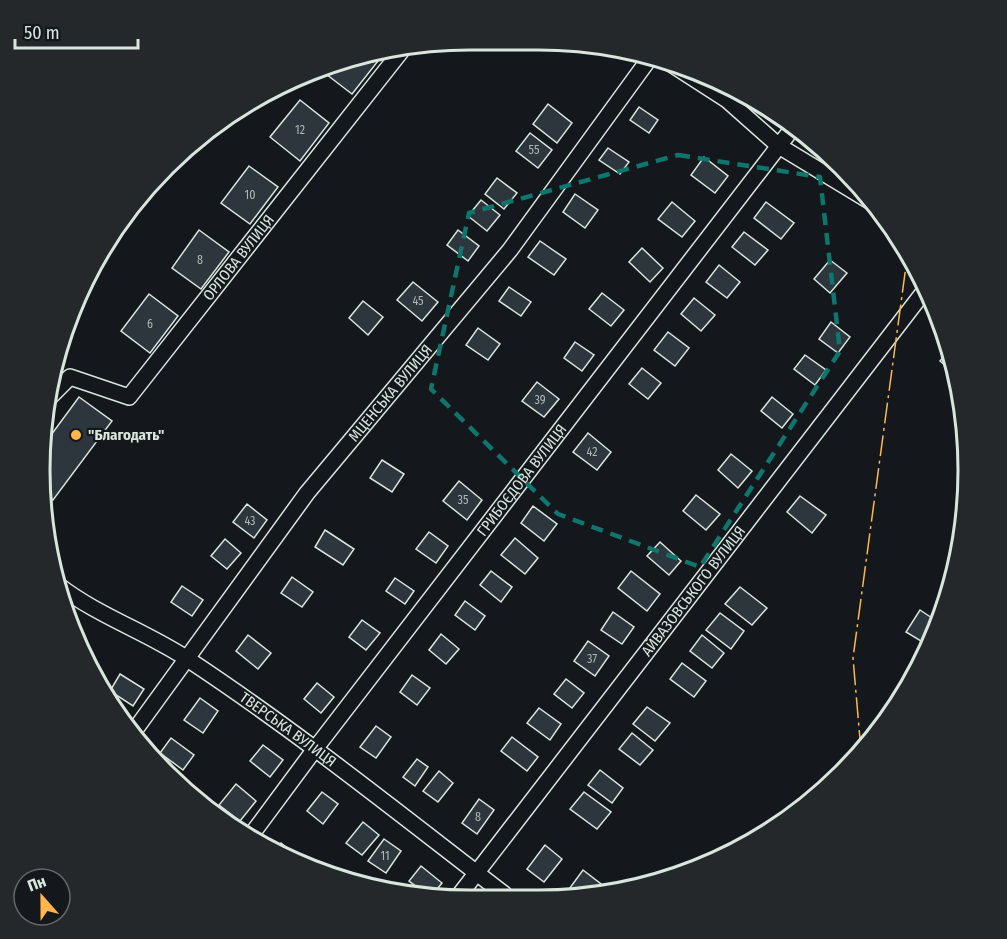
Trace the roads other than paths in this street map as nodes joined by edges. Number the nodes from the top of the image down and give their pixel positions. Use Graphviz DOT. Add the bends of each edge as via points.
graph roads {
  1 [pos="397,56"];
  2 [pos="646,64"];
  3 [pos="698,81"];
  4 [pos="789,133"];
  5 [pos="779,146"];
  6 [pos="848,188"];
  7 [pos="920,297"];
  8 [pos="58,389"];
  9 [pos="71,604"];
  10 [pos="187,658"];
  11 [pos="137,727"];
  12 [pos="315,749"];
  13 [pos="255,830"];
  14 [pos="477,873"];
  15 [pos="464,890"];
  16 [pos="499,890"];
  1 -- 8 [label="street, ОРЛОВА ВУЛИЦЯ" via="129,397 70,377"];
  2 -- 10 [label="street, МЦЕНСЬКА ВУЛИЦЯ" via="510,250 307,493"];
  3 -- 5 [label="street" via="727,100"];
  4 -- 5 [label="street, ГРИБОЄДОВА ВУЛИЦЯ"];
  5 -- 6 [label="street"];
  5 -- 12 [label="street, ГРИБОЄДОВА ВУЛИЦЯ"];
  7 -- 14 [label="street, АЙВАЗОВСЬКОГО ВУЛИЦЯ"];
  9 -- 10 [label="street, ТВЕРСЬКА ВУЛИЦЯ"];
  10 -- 11 [label="street, МЦЕНСЬКА ВУЛИЦЯ"];
  10 -- 12 [label="street, ТВЕРСЬКА ВУЛИЦЯ"];
  12 -- 13 [label="street, ГРИБОЄДОВА ВУЛИЦЯ"];
  12 -- 14 [label="street, ТВЕРСЬКА ВУЛИЦЯ"];
  14 -- 15 [label="street, АЙВАЗОВСЬКОГО ВУЛИЦЯ"];
  14 -- 16 [label="street, ТВЕРСЬКА ВУЛИЦЯ"];
}
